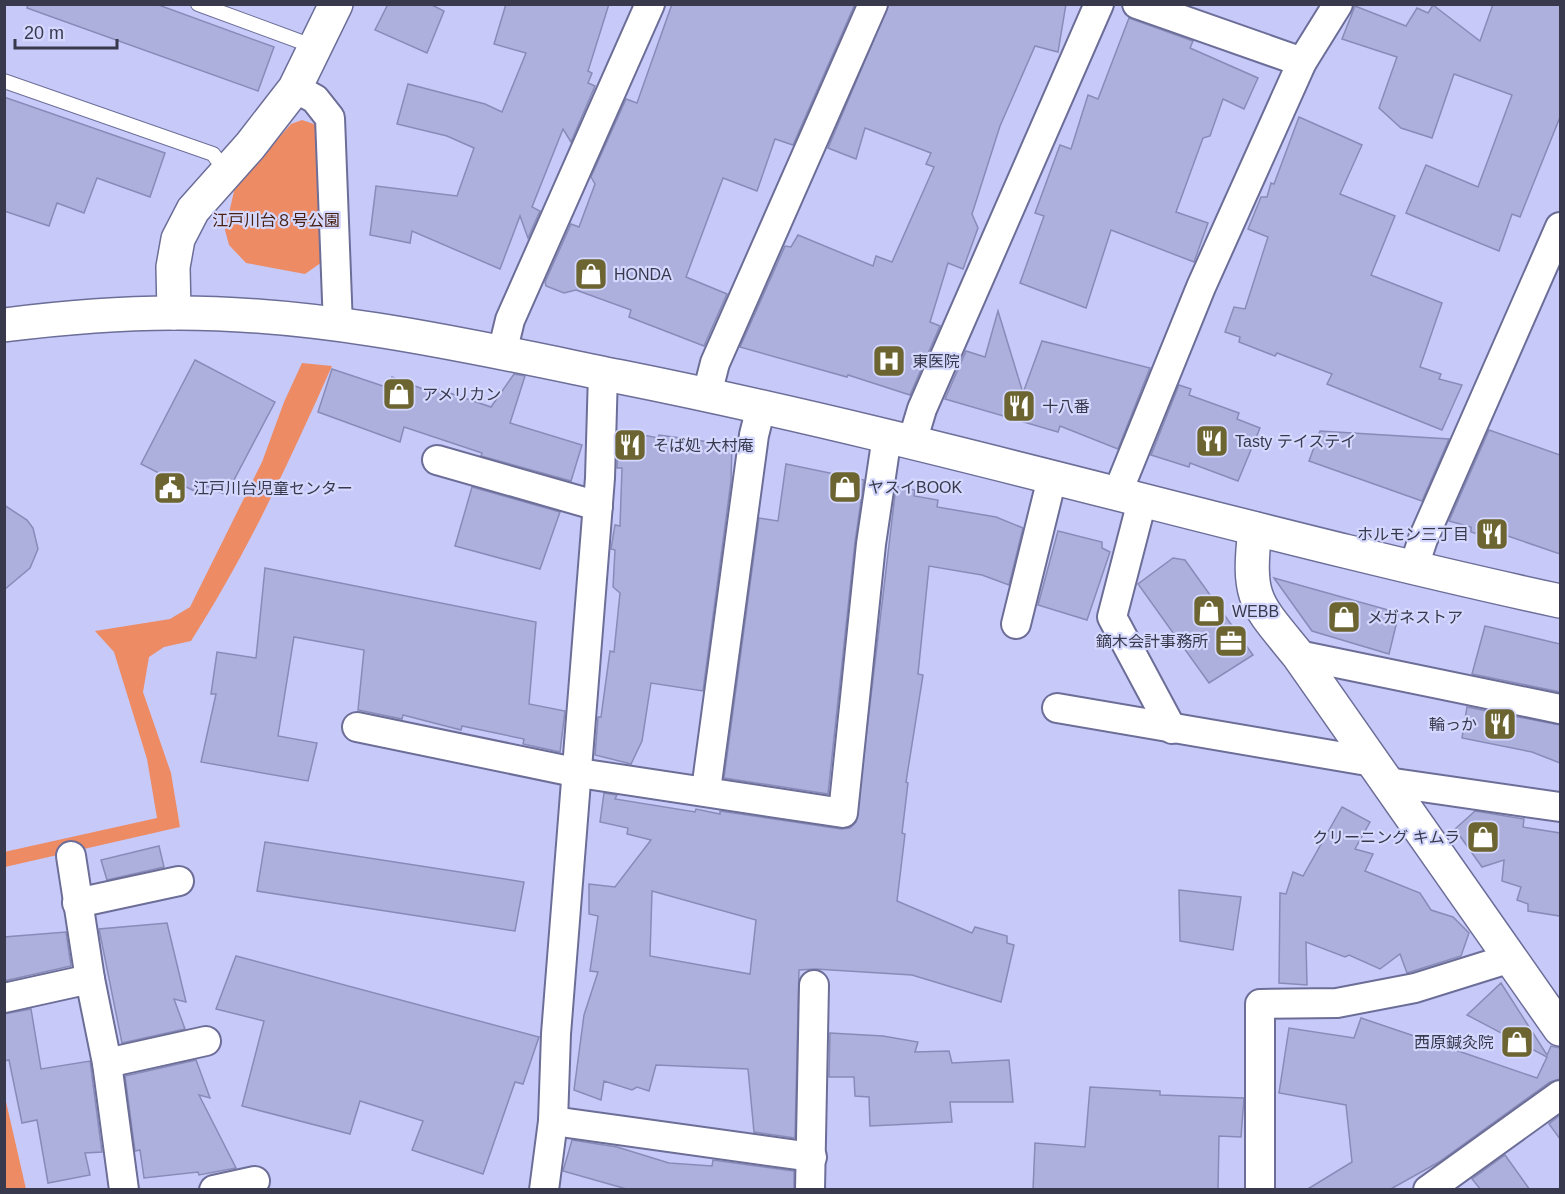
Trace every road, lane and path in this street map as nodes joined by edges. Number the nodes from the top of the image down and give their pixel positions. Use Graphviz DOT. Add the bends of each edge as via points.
graph roads {
  1 [pos="198,4"];
  2 [pos="336,4"];
  3 [pos="650,4"];
  4 [pos="873,4"];
  5 [pos="1099,4"];
  6 [pos="1137,4"];
  7 [pos="1338,4"];
  8 [pos="315,48"];
  9 [pos="1302,63"];
  10 [pos="4,81"];
  11 [pos="295,88"];
  12 [pos="227,173"];
  13 [pos="1560,227"];
  14 [pos="174,313"];
  15 [pos="4,325"];
  16 [pos="338,326"];
  17 [pos="502,353"];
  18 [pos="603,374"];
  19 [pos="707,394"];
  20 [pos="761,407"];
  21 [pos="900,439"];
  22 [pos="437,460"];
  23 [pos="1052,478"];
  24 [pos="1129,498"];
  25 [pos="598,506"];
  26 [pos="1255,529"];
  27 [pos="1413,569"];
  28 [pos="1560,601"];
  29 [pos="1016,624"];
  30 [pos="1298,655"];
  31 [pos="1057,708"];
  32 [pos="1560,709"];
  33 [pos="357,727"];
  34 [pos="1172,729"];
  35 [pos="1380,772"];
  36 [pos="579,773"];
  37 [pos="706,790"];
  38 [pos="1560,807"];
  39 [pos="71,856"];
  40 [pos="179,881"];
  41 [pos="77,903"];
  42 [pos="1511,958"];
  43 [pos="90,979"];
  44 [pos="814,985"];
  45 [pos="4,998"];
  46 [pos="1555,1014"];
  47 [pos="206,1041"];
  48 [pos="107,1063"];
  49 [pos="1560,1095"];
  50 [pos="554,1121"];
  51 [pos="812,1157"];
  52 [pos="255,1181"];
  53 [pos="124,1190"];
  54 [pos="214,1190"];
  55 [pos="544,1190"];
  56 [pos="810,1190"];
  57 [pos="1260,1190"];
  58 [pos="1428,1190"];
  1 -- 8 [label="lane"];
  2 -- 8 [label="street"];
  3 -- 17 [label="street" via="510,320"];
  4 -- 19 [label="street" via="715,363"];
  5 -- 21 [label="street" via="922,410"];
  6 -- 9 [label="street"];
  7 -- 9 [label="street"];
  8 -- 11 [label="street"];
  9 -- 24 [label="street" via="1201,287"];
  10 -- 12 [label="lane" via="213,154"];
  11 -- 12 [label="street"];
  11 -- 16 [label="street" via="315,99 330,118"];
  12 -- 14 [label="street" via="193,210 178,239 173,267"];
  13 -- 27 [label="street"];
  14 -- 15 [label="street"];
  14 -- 16 [label="street"];
  16 -- 17 [label="street"];
  17 -- 18 [label="street"];
  18 -- 19 [label="street"];
  18 -- 25 [label="street"];
  19 -- 20 [label="street"];
  20 -- 21 [label="street"];
  20 -- 37 [label="street"];
  21 -- 23 [label="street"];
  21 -- 37 [label="street" via="871,544 843,813"];
  22 -- 25 [label="street"];
  23 -- 24 [label="street"];
  23 -- 29 [label="street"];
  24 -- 26 [label="street"];
  24 -- 34 [label="street" via="1113,617"];
  25 -- 36 [label="street"];
  26 -- 27 [label="street"];
  26 -- 30 [label="street" via="1252,589 1260,609"];
  27 -- 28 [label="street"];
  30 -- 32 [label="street"];
  30 -- 35 [label="street"];
  31 -- 34 [label="street"];
  33 -- 36 [label="street"];
  34 -- 35 [label="street"];
  35 -- 38 [label="street"];
  35 -- 42 [label="street"];
  36 -- 37 [label="street"];
  36 -- 50 [label="street" via="556,1034"];
  39 -- 41 [label="street"];
  40 -- 41 [label="street"];
  41 -- 43 [label="street"];
  42 -- 46 [label="street"];
  42 -- 57 [label="street" via="1415,988 1337,1003 1260,1004"];
  43 -- 45 [label="street"];
  43 -- 48 [label="street"];
  44 -- 51 [label="street"];
  47 -- 48 [label="street"];
  48 -- 53 [label="street"];
  49 -- 58 [label="street"];
  50 -- 51 [label="street"];
  50 -- 55 [label="street"];
  51 -- 56 [label="street"];
  52 -- 54 [label="street"];
}
